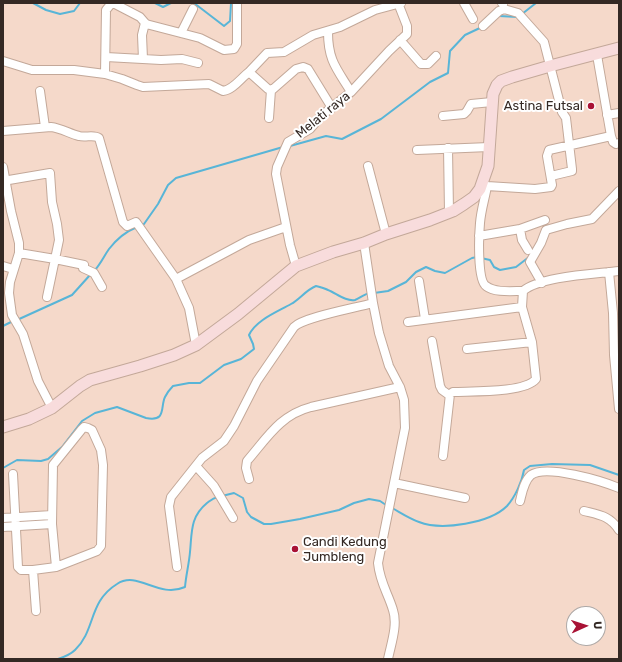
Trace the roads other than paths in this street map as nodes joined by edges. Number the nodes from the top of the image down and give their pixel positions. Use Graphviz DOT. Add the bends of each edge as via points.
graph roads {
  1 [pos="237,3"];
  2 [pos="399,3"];
  3 [pos="464,3"];
  4 [pos="193,9"];
  5 [pos="473,19"];
  6 [pos="145,23"];
  7 [pos="483,26"];
  8 [pos="181,33"];
  9 [pos="328,34"];
  10 [pos="400,40"];
  11 [pos="619,48"];
  12 [pos="597,54"];
  13 [pos="436,56"];
  14 [pos="106,58"];
  15 [pos="143,59"];
  16 [pos="3,61"];
  17 [pos="198,63"];
  18 [pos="550,66"];
  19 [pos="249,72"];
  20 [pos="105,74"];
  21 [pos="271,90"];
  22 [pos="40,91"];
  23 [pos="352,92"];
  24 [pos="492,102"];
  25 [pos="332,108"];
  26 [pos="619,114"];
  27 [pos="607,115"];
  28 [pos="443,116"];
  29 [pos="269,118"];
  30 [pos="45,127"];
  31 [pos="3,131"];
  32 [pos="611,136"];
  33 [pos="619,143"];
  34 [pos="570,145"];
  35 [pos="490,147"];
  36 [pos="448,148"];
  37 [pos="417,150"];
  38 [pos="368,166"];
  39 [pos="3,167"];
  40 [pos="551,176"];
  41 [pos="4,180"];
  42 [pos="485,185"];
  43 [pos="619,191"];
  44 [pos="449,212"];
  45 [pos="545,220"];
  46 [pos="286,227"];
  47 [pos="520,229"];
  48 [pos="386,234"];
  49 [pos="479,236"];
  50 [pos="364,244"];
  51 [pos="528,250"];
  52 [pos="20,253"];
  53 [pos="55,259"];
  54 [pos="3,266"];
  55 [pos="296,266"];
  56 [pos="13,269"];
  57 [pos="609,272"];
  58 [pos="619,272"];
  59 [pos="176,279"];
  60 [pos="418,281"];
  61 [pos="542,282"];
  62 [pos="102,287"];
  63 [pos="522,291"];
  64 [pos="47,297"];
  65 [pos="373,303"];
  66 [pos="522,307"];
  67 [pos="424,319"];
  68 [pos="408,322"];
  69 [pos="432,341"];
  70 [pos="532,342"];
  71 [pos="196,345"];
  72 [pos="467,349"];
  73 [pos="400,388"];
  74 [pos="449,395"];
  75 [pos="52,408"];
  76 [pos="619,409"];
  77 [pos="3,427"];
  78 [pos="443,456"];
  79 [pos="196,466"];
  80 [pos="13,474"];
  81 [pos="249,479"];
  82 [pos="394,483"];
  83 [pos="619,488"];
  84 [pos="465,498"];
  85 [pos="520,501"];
  86 [pos="584,511"];
  87 [pos="52,515"];
  88 [pos="16,517"];
  89 [pos="3,518"];
  90 [pos="233,518"];
  91 [pos="52,524"];
  92 [pos="16,526"];
  93 [pos="3,527"];
  94 [pos="619,530"];
  95 [pos="56,567"];
  96 [pos="177,567"];
  97 [pos="33,570"];
  98 [pos="36,611"];
  99 [pos="388,659"];
  1 -- 8 [label="street" via="237,44 233,50 224,50 200,38"];
  2 -- 9 [label="street" via="365,14"];
  2 -- 10 [label="street, Melati raya" via="408,32"];
  3 -- 5 [label="street"];
  4 -- 8 [label="street"];
  6 -- 8 [label="street"];
  6 -- 14 [label="street" via="140,17 115,4 107,7"];
  6 -- 15 [label="street" via="142,35"];
  7 -- 18 [label="street" via="504,9 520,15 544,42"];
  9 -- 19 [label="street" via="313,35 284,52 267,53"];
  9 -- 23 [label="street" via="330,57"];
  10 -- 13 [label="street" via="421,64 428,64"];
  10 -- 23 [label="street, Melati raya"];
  11 -- 12 [label="street"];
  12 -- 18 [label="street"];
  12 -- 27 [label="street"];
  14 -- 15 [label="street"];
  14 -- 20 [label="street"];
  15 -- 17 [label="street" via="182,59"];
  16 -- 20 [label="street" via="32,70 74,70"];
  18 -- 24 [label="street" via="501,82 494,88"];
  18 -- 34 [label="street" via="562,112 566,118"];
  19 -- 20 [label="street" via="225,91 209,84 143,87"];
  19 -- 21 [label="street"];
  21 -- 25 [label="street" via="296,69 305,67"];
  21 -- 29 [label="street"];
  22 -- 30 [label="street"];
  23 -- 25 [label="street, Melati raya"];
  24 -- 28 [label="street" via="471,104 464,114"];
  24 -- 35 [label="street"];
  25 -- 46 [label="street, Melati raya" via="287,146 277,167 276,174"];
  26 -- 27 [label="street"];
  27 -- 32 [label="street"];
  30 -- 31 [label="street"];
  30 -- 59 [label="street" via="56,127 80,136 99,138 123,222 126,226 136,222"];
  32 -- 33 [label="street" via="613,142"];
  32 -- 34 [label="street"];
  34 -- 40 [label="street" via="572,170"];
  34 -- 40 [label="street" via="552,148 548,152"];
  35 -- 36 [label="street"];
  35 -- 42 [label="street"];
  36 -- 37 [label="street"];
  36 -- 44 [label="street"];
  38 -- 48 [label="street"];
  39 -- 41 [label="street"];
  40 -- 42 [label="street" via="550,187 535,189"];
  41 -- 52 [label="street"];
  41 -- 53 [label="street" via="50,173 52,202 59,233"];
  42 -- 44 [label="street" via="474,197"];
  42 -- 49 [label="street"];
  43 -- 61 [label="street" via="592,219 546,230 530,262"];
  44 -- 48 [label="street"];
  45 -- 47 [label="street"];
  46 -- 55 [label="street, Melati raya"];
  46 -- 59 [label="street" via="248,240"];
  47 -- 49 [label="street"];
  47 -- 51 [label="street" via="522,240"];
  48 -- 50 [label="street"];
  49 -- 63 [label="street" via="481,279 487,287 500,291"];
  50 -- 55 [label="street" via="332,252"];
  50 -- 65 [label="street"];
  52 -- 53 [label="street"];
  52 -- 56 [label="street"];
  53 -- 62 [label="street" via="84,265 83,268 92,272"];
  53 -- 64 [label="street"];
  54 -- 56 [label="street"];
  55 -- 71 [label="street"];
  56 -- 75 [label="street" via="9,293 12,315 23,334 38,381"];
  57 -- 58 [label="street"];
  57 -- 61 [label="street"];
  57 -- 76 [label="street"];
  59 -- 71 [label="street" via="189,308"];
  60 -- 67 [label="street"];
  61 -- 63 [label="street"];
  63 -- 66 [label="street"];
  65 -- 73 [label="street" via="381,342"];
  65 -- 79 [label="street" via="297,324 257,381 224,441 208,452"];
  66 -- 67 [label="street"];
  66 -- 70 [label="street"];
  67 -- 68 [label="street"];
  69 -- 74 [label="street" via="440,388"];
  70 -- 72 [label="street"];
  70 -- 74 [label="street" via="536,379 531,384 506,390 453,392"];
  71 -- 75 [label="street" via="160,359 90,380"];
  73 -- 81 [label="street" via="311,407 290,415 279,423 247,461"];
  73 -- 82 [label="street" via="404,400 405,428"];
  74 -- 78 [label="street"];
  75 -- 77 [label="street"];
  79 -- 90 [label="street" via="214,486"];
  79 -- 96 [label="street" via="169,502"];
  80 -- 88 [label="street"];
  82 -- 84 [label="street"];
  82 -- 99 [label="street" via="378,563 380,578 394,610 395,622"];
  83 -- 85 [label="street" via="569,474 540,472 529,477"];
  86 -- 94 [label="street" via="610,519"];
  87 -- 88 [label="street"];
  87 -- 91 [label="street"];
  87 -- 95 [label="street" via="53,463 84,427 90,428 100,444 103,465 102,544 97,551"];
  88 -- 89 [label="street"];
  88 -- 92 [label="street"];
  91 -- 92 [label="street"];
  91 -- 95 [label="street"];
  92 -- 93 [label="street"];
  92 -- 97 [label="street" via="18,569"];
  95 -- 97 [label="street"];
  97 -- 98 [label="street"];
}
